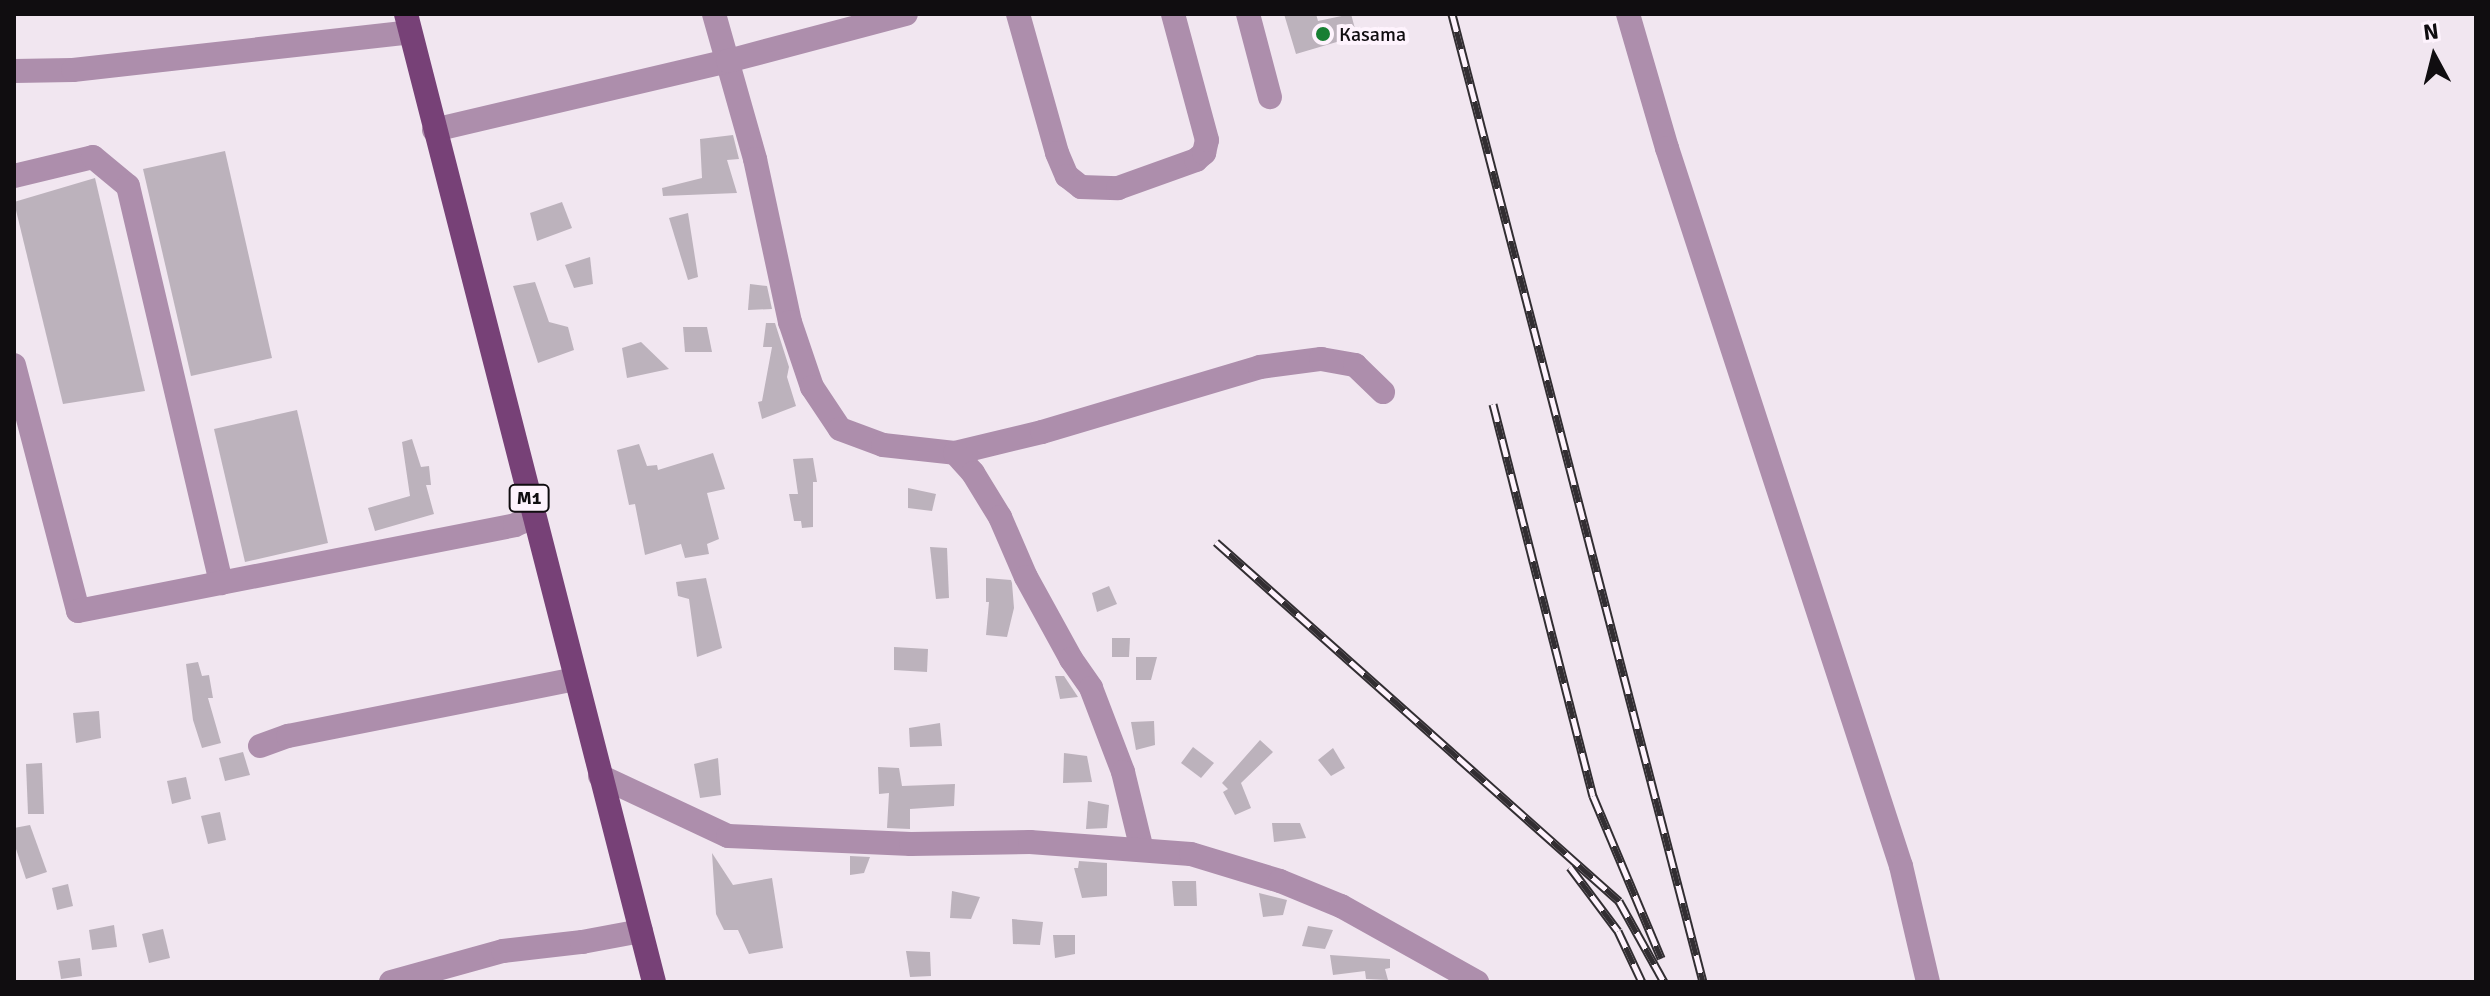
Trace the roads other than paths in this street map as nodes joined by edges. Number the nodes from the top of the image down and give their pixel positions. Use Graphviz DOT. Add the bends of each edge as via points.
graph roads {
  1 [pos="714,14"];
  2 [pos="906,14"];
  3 [pos="1018,14"];
  4 [pos="1173,14"];
  5 [pos="1248,14"];
  6 [pos="1628,14"];
  7 [pos="408,23"];
  8 [pos="728,61"];
  9 [pos="14,71"];
  10 [pos="1270,97"];
  11 [pos="434,130"];
  12 [pos="14,176"];
  13 [pos="14,365"];
  14 [pos="1383,392"];
  15 [pos="955,453"];
  16 [pos="534,517"];
  17 [pos="221,583"];
  18 [pos="575,679"];
  19 [pos="260,746"];
  20 [pos="600,776"];
  21 [pos="1142,850"];
  22 [pos="641,931"];
  23 [pos="391,982"];
  24 [pos="654,982"];
  25 [pos="1477,982"];
  26 [pos="1928,982"];
  1 -- 8 [label="street"];
  2 -- 8 [label="street"];
  3 -- 4 [label="street" via="1067,176 1081,187 1118,188 1204,153 1207,140"];
  5 -- 10 [label="street"];
  6 -- 26 [label="street" via="1901,866"];
  7 -- 9 [label="street" via="73,70"];
  7 -- 11 [label="main road, M1"];
  8 -- 11 [label="street"];
  8 -- 15 [label="street" via="790,322 812,387 840,429 883,445"];
  11 -- 16 [label="main road, M1"];
  12 -- 17 [label="street" via="93,157 128,186"];
  13 -- 17 [label="street" via="78,611"];
  14 -- 15 [label="street" via="1355,365 1321,359 1260,367"];
  15 -- 21 [label="street" via="1000,517 1026,577 1091,688 1123,772"];
  16 -- 17 [label="street"];
  16 -- 18 [label="main road, M1"];
  18 -- 19 [label="street"];
  18 -- 20 [label="main road, M1"];
  20 -- 21 [label="street" via="728,836 911,844 1030,842"];
  20 -- 22 [label="main road, M1"];
  21 -- 25 [label="street" via="1191,854 1280,881 1341,906"];
  22 -- 23 [label="street" via="503,951"];
  22 -- 24 [label="main road, M1"];
}
